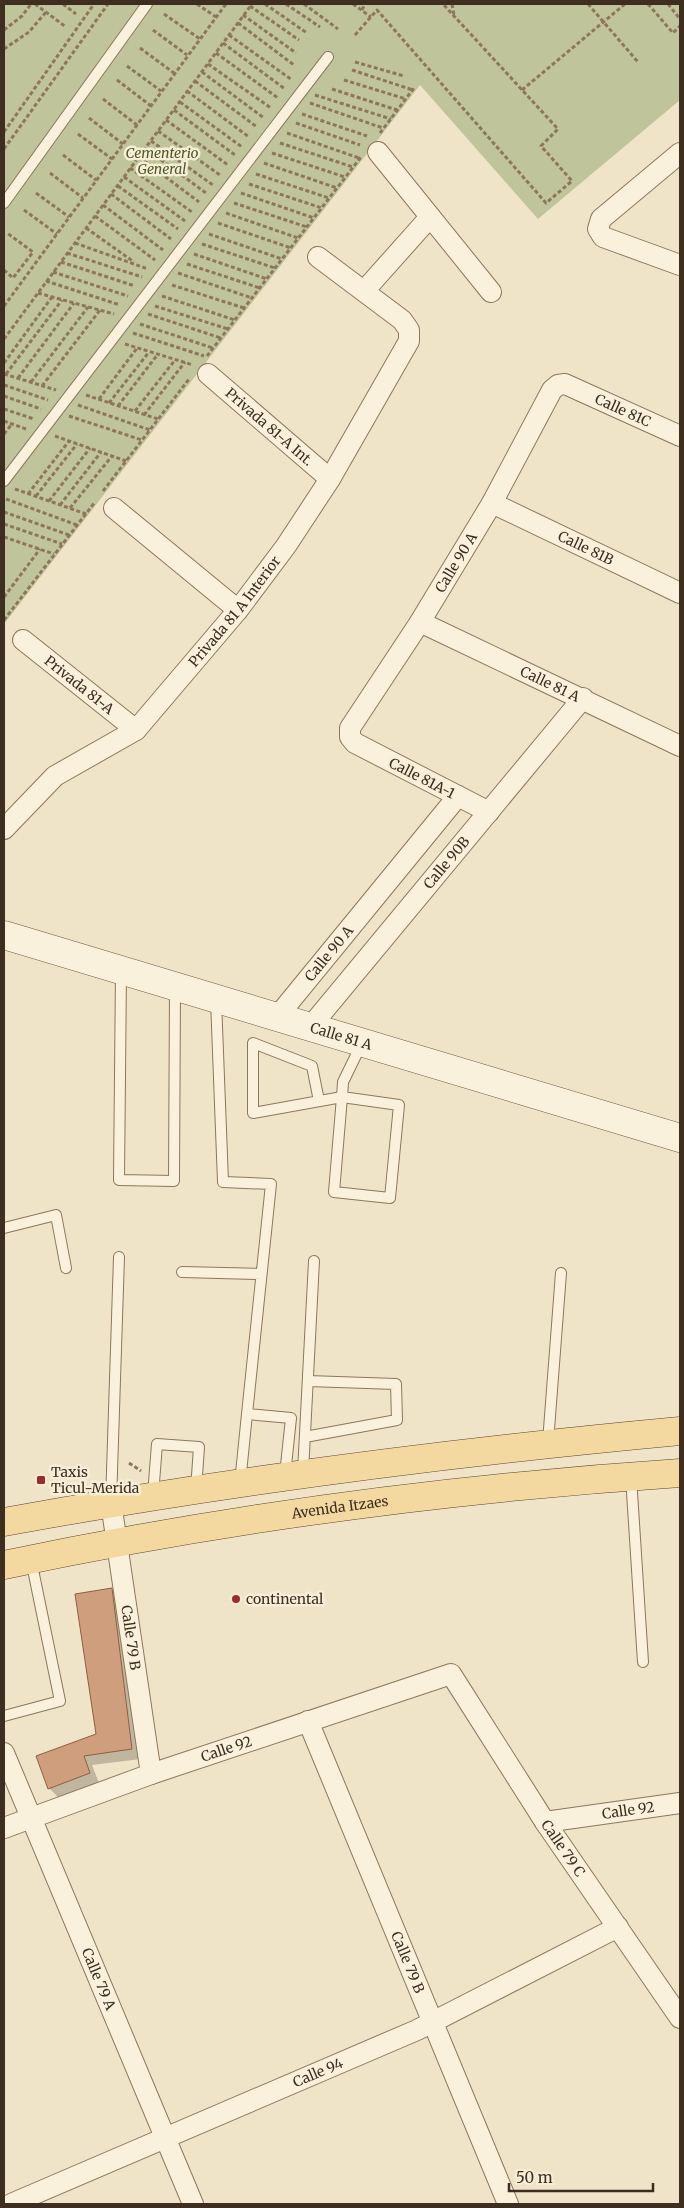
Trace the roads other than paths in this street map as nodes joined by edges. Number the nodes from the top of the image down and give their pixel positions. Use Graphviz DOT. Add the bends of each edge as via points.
graph roads {
  1 [pos="147,4"];
  2 [pos="328,57"];
  3 [pos="370,149"];
  4 [pos="680,153"];
  5 [pos="4,203"];
  6 [pos="430,217"];
  7 [pos="318,256"];
  8 [pos="680,265"];
  9 [pos="364,291"];
  10 [pos="491,292"];
  11 [pos="205,366"];
  12 [pos="565,384"];
  13 [pos="680,436"];
  14 [pos="330,479"];
  15 [pos="4,481"];
  16 [pos="492,503"];
  17 [pos="114,508"];
  18 [pos="680,593"];
  19 [pos="238,610"];
  20 [pos="420,622"];
  21 [pos="24,640"];
  22 [pos="583,698"];
  23 [pos="136,730"];
  24 [pos="355,743"];
  25 [pos="680,746"];
  26 [pos="458,796"];
  27 [pos="489,812"];
  28 [pos="4,829"];
  29 [pos="4,936"];
  30 [pos="121,970"];
  31 [pos="175,987"];
  32 [pos="216,999"];
  33 [pos="277,1017"];
  34 [pos="311,1026"];
  35 [pos="362,1042"];
  36 [pos="342,1096"];
  37 [pos="319,1101"];
  38 [pos="680,1138"];
  39 [pos="4,1228"];
  40 [pos="119,1257"];
  41 [pos="314,1261"];
  42 [pos="66,1268"];
  43 [pos="182,1272"];
  44 [pos="561,1273"];
  45 [pos="262,1274"];
  46 [pos="308,1381"];
  47 [pos="247,1414"];
  48 [pos="680,1432"];
  49 [pos="305,1437"];
  50 [pos="548,1443"];
  51 [pos="515,1446"];
  52 [pos="680,1473"];
  53 [pos="631,1476"];
  54 [pos="294,1477"];
  55 [pos="240,1484"];
  56 [pos="150,1486"];
  57 [pos="520,1486"];
  58 [pos="196,1491"];
  59 [pos="111,1503"];
  60 [pos="4,1522"];
  61 [pos="118,1541"];
  62 [pos="31,1560"];
  63 [pos="4,1565"];
  64 [pos="643,1662"];
  65 [pos="451,1674"];
  66 [pos="4,1716"];
  67 [pos="308,1721"];
  68 [pos="4,1753"];
  69 [pos="151,1774"];
  70 [pos="680,1803"];
  71 [pos="32,1817"];
  72 [pos="545,1822"];
  73 [pos="4,1828"];
  74 [pos="618,1926"];
  75 [pos="680,2018"];
  76 [pos="432,2022"];
  77 [pos="166,2136"];
  78 [pos="11,2204"];
  79 [pos="193,2204"];
  80 [pos="508,2204"];
  1 -- 5 [label="lane"];
  2 -- 15 [label="lane"];
  3 -- 6 [label="street"];
  4 -- 8 [label="street" via="601,219 598,229 602,237"];
  6 -- 9 [label="street"];
  6 -- 10 [label="street"];
  7 -- 9 [label="street"];
  9 -- 14 [label="street, Privada 81 A Interior" via="402,320 410,330 409,341"];
  11 -- 14 [label="street, Privada 81-A Int."];
  12 -- 13 [label="street, Calle 81C"];
  12 -- 16 [label="street, Calle 90 A" via="552,390"];
  14 -- 19 [label="street, Privada 81 A Interior"];
  16 -- 18 [label="street, Calle 81B"];
  16 -- 20 [label="street, Calle 90 A"];
  17 -- 19 [label="street"];
  19 -- 23 [label="street, Privada 81 A Interior"];
  20 -- 22 [label="street, Calle 81 A"];
  20 -- 24 [label="street, Calle 90 A" via="350,728 350,737"];
  21 -- 23 [label="street, Privada 81-A"];
  22 -- 25 [label="street, Calle 81 A"];
  22 -- 27 [label="street, Calle 90B"];
  23 -- 28 [label="street, Privada 81 A Interior" via="55,776"];
  24 -- 26 [label="street, Calle 81A-1"];
  26 -- 27 [label="street, Calle 81A-1"];
  26 -- 33 [label="street, Calle 90 A"];
  27 -- 34 [label="street, Calle 90B"];
  29 -- 30 [label="street, Calle 81 A"];
  30 -- 31 [label="street, Calle 81 A"];
  30 -- 31 [label="lane" via="119,1180 174,1180"];
  31 -- 32 [label="street, Calle 81 A"];
  32 -- 33 [label="street, Calle 81 A"];
  32 -- 45 [label="lane" via="223,1182 271,1184"];
  33 -- 34 [label="street, Calle 81 A"];
  34 -- 35 [label="street, Calle 81 A"];
  35 -- 36 [label="lane" via="343,1082"];
  35 -- 38 [label="street, Calle 81 A"];
  36 -- 36 [label="lane" via="334,1192 390,1198 399,1105"];
  36 -- 37 [label="lane"];
  37 -- 37 [label="lane" via="253,1113 254,1043 312,1066"];
  39 -- 42 [label="lane" via="56,1215"];
  40 -- 59 [label="lane"];
  41 -- 46 [label="lane"];
  43 -- 45 [label="lane"];
  44 -- 50 [label="lane"];
  45 -- 47 [label="lane"];
  46 -- 49 [label="lane"];
  46 -- 49 [label="lane" via="396,1384 397,1420"];
  47 -- 54 [label="lane" via="291,1418"];
  47 -- 55 [label="lane"];
  48 -- 50 [label="main road"];
  49 -- 54 [label="lane"];
  50 -- 51 [label="main road"];
  51 -- 54 [label="main road"];
  51 -- 57 [label="main road"];
  52 -- 53 [label="main road, Avenida Itzaes"];
  53 -- 57 [label="main road, Avenida Itzaes"];
  53 -- 64 [label="lane"];
  54 -- 55 [label="main road"];
  55 -- 58 [label="main road"];
  56 -- 58 [label="main road"];
  56 -- 58 [label="lane" via="157,1444 199,1447"];
  56 -- 59 [label="main road"];
  57 -- 61 [label="main road, Avenida Itzaes" via="361,1504"];
  59 -- 60 [label="main road"];
  59 -- 61 [label="street, Calle 79 B"];
  61 -- 62 [label="main road, Avenida Itzaes"];
  61 -- 69 [label="street, Calle 79 B"];
  62 -- 63 [label="main road, Avenida Itzaes"];
  62 -- 66 [label="lane" via="60,1701"];
  65 -- 67 [label="street, Calle 92"];
  65 -- 72 [label="street, Calle 79 C"];
  67 -- 69 [label="street, Calle 92"];
  67 -- 76 [label="street, Calle 79 B"];
  68 -- 71 [label="street, Calle 79 A"];
  69 -- 71 [label="street, Calle 92"];
  70 -- 72 [label="street, Calle 92"];
  71 -- 73 [label="street, Calle 92"];
  71 -- 77 [label="street, Calle 79 A"];
  72 -- 74 [label="street, Calle 79 C"];
  74 -- 75 [label="street, Calle 79 C"];
  74 -- 76 [label="street, Calle 94"];
  76 -- 77 [label="street, Calle 94"];
  76 -- 80 [label="street, Calle 79 B"];
  77 -- 78 [label="street, Calle 94"];
  77 -- 79 [label="street, Calle 79 A"];
}
